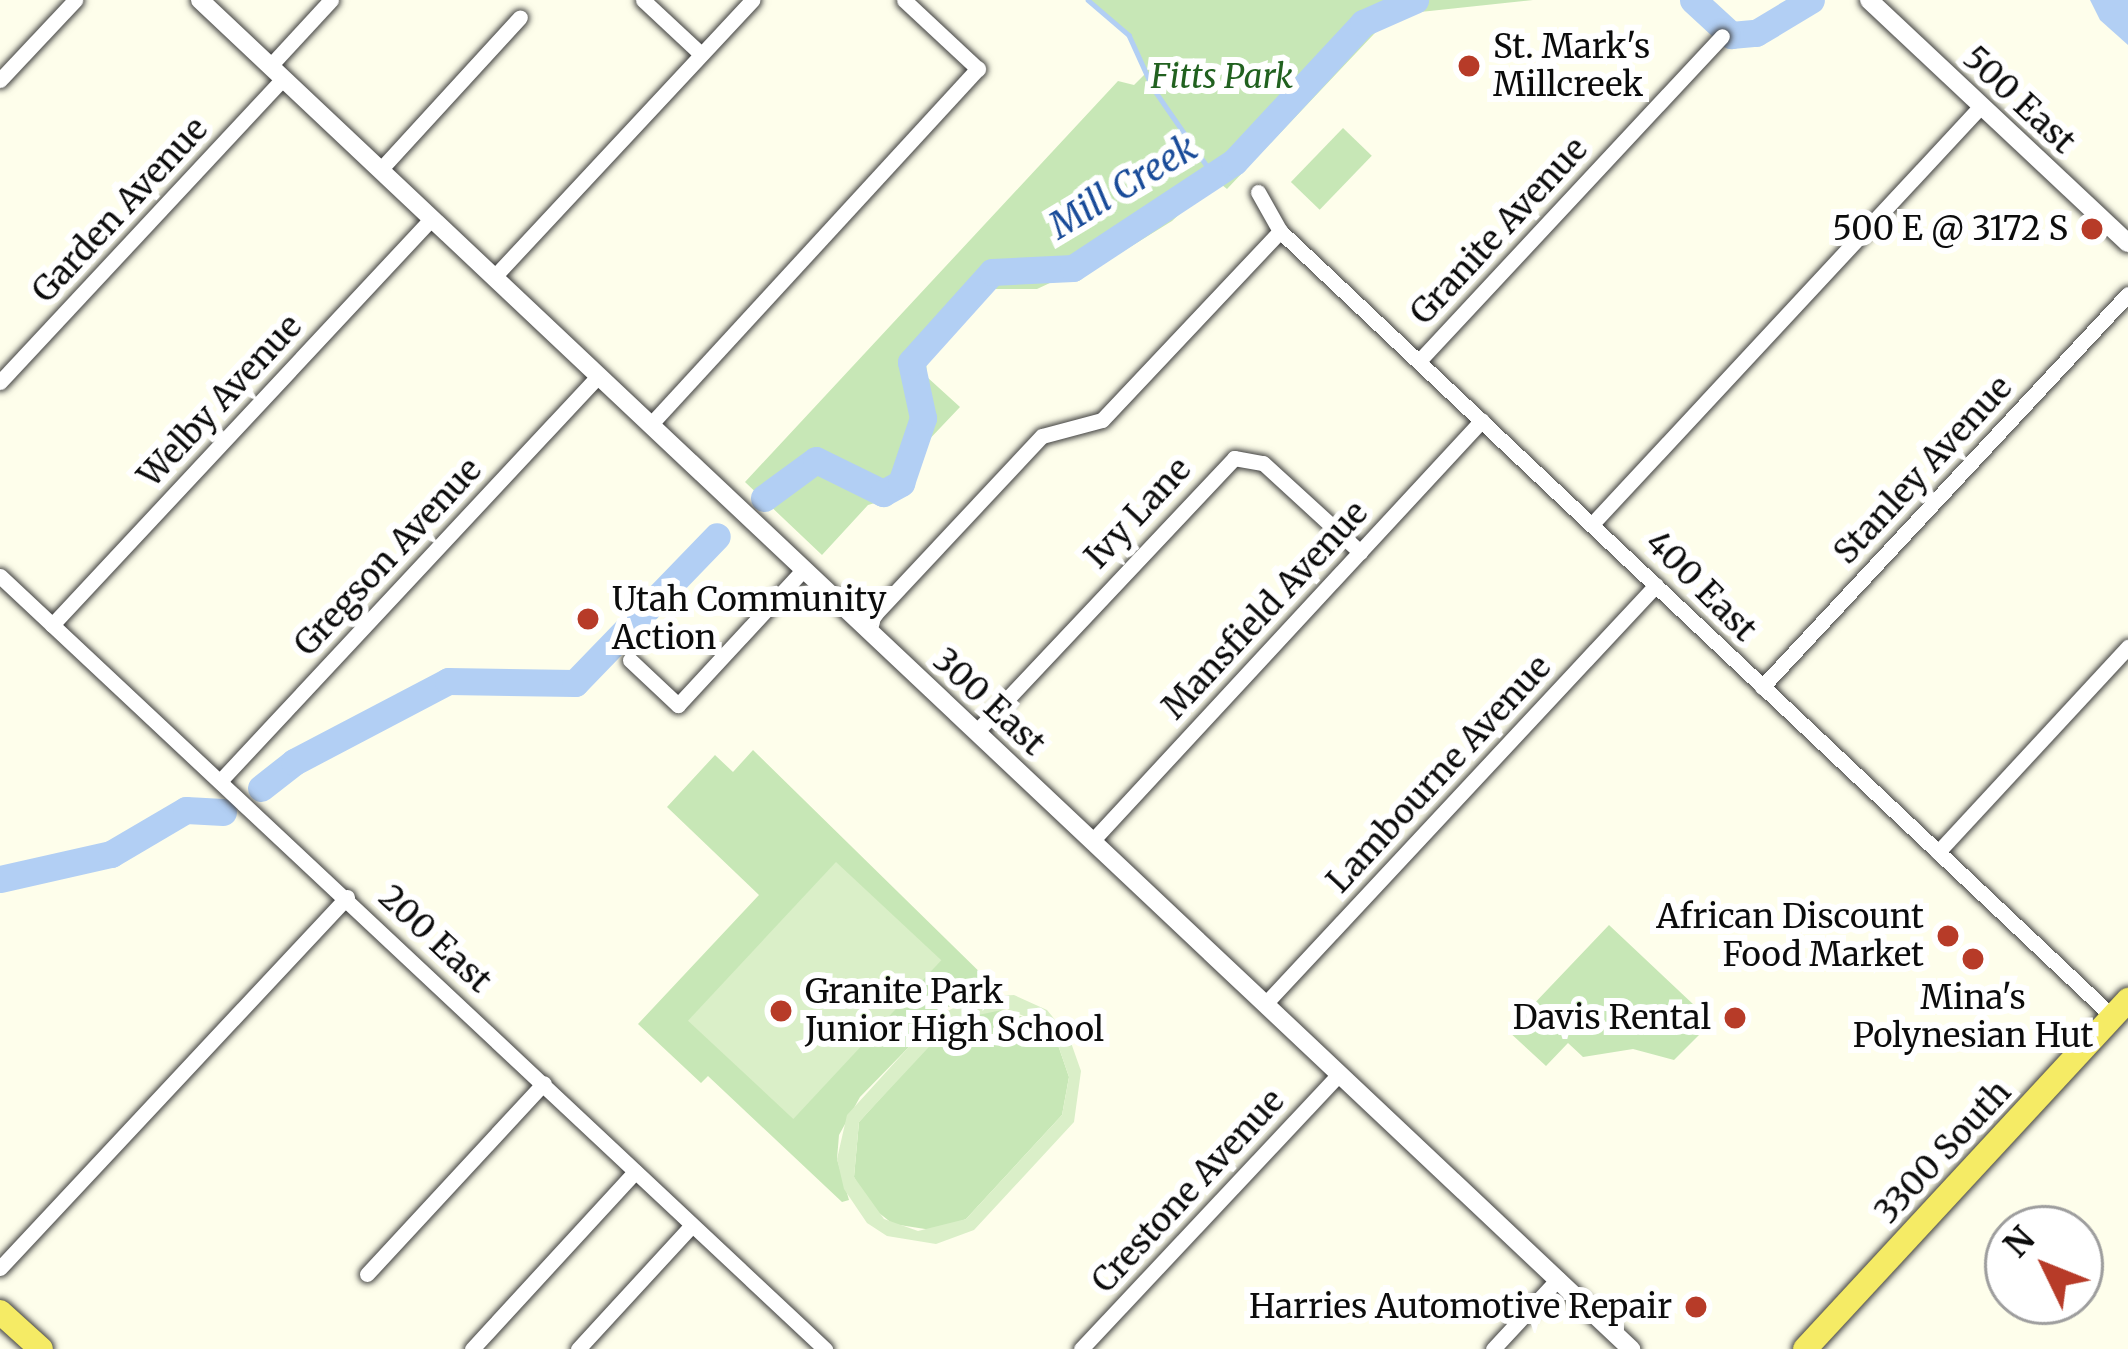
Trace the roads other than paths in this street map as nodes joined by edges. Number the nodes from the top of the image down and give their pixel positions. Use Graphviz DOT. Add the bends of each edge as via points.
graph roads {
  1 [pos="75,0"];
  2 [pos="200,0"];
  3 [pos="331,0"];
  4 [pos="644,0"];
  5 [pos="752,0"];
  6 [pos="904,0"];
  7 [pos="1881,4"];
  8 [pos="520,17"];
  9 [pos="1722,36"];
  10 [pos="701,54"];
  11 [pos="276,72"];
  12 [pos="0,80"];
  13 [pos="1981,106"];
  14 [pos="380,170"];
  15 [pos="1258,192"];
  16 [pos="432,218"];
  17 [pos="1280,231"];
  18 [pos="2128,243"];
  19 [pos="494,277"];
  20 [pos="2128,294"];
  21 [pos="1419,362"];
  22 [pos="599,375"];
  23 [pos="0,382"];
  24 [pos="1482,420"];
  25 [pos="651,424"];
  26 [pos="1593,524"];
  27 [pos="1360,552"];
  28 [pos="804,569"];
  29 [pos="0,576"];
  30 [pos="1657,585"];
  31 [pos="52,625"];
  32 [pos="864,626"];
  33 [pos="2128,647"];
  34 [pos="630,660"];
  35 [pos="1762,687"];
  36 [pos="977,731"];
  37 [pos="221,780"];
  38 [pos="1093,841"];
  39 [pos="1938,852"];
  40 [pos="347,897"];
  41 [pos="1265,1004"];
  42 [pos="2120,1008"];
  43 [pos="1340,1074"];
  44 [pos="544,1082"];
  45 [pos="635,1172"];
  46 [pos="692,1225"];
  47 [pos="0,1268"];
  48 [pos="367,1274"];
  49 [pos="1558,1280"];
  50 [pos="0,1312"];
  51 [pos="41,1349"];
  52 [pos="472,1349"];
  53 [pos="578,1349"];
  54 [pos="825,1349"];
  55 [pos="1081,1349"];
  56 [pos="1493,1349"];
  57 [pos="1631,1349"];
  58 [pos="1805,1349"];
  1 -- 12 [label="street"];
  2 -- 11 [label="street, 300 East"];
  3 -- 11 [label="street, Garden Avenue"];
  4 -- 10 [label="street"];
  5 -- 10 [label="street"];
  6 -- 25 [label="street" via="978,69"];
  7 -- 13 [label="street, 500 East"];
  8 -- 14 [label="street"];
  9 -- 21 [label="street, Granite Avenue"];
  10 -- 19 [label="street"];
  11 -- 14 [label="street, 300 East"];
  11 -- 23 [label="street, Garden Avenue"];
  13 -- 18 [label="street, 500 East"];
  13 -- 26 [label="street"];
  14 -- 16 [label="street, 300 East"];
  15 -- 17 [label="street, 400 East"];
  16 -- 19 [label="street, 300 East"];
  16 -- 31 [label="street, Welby Avenue"];
  17 -- 21 [label="street, 400 East"];
  17 -- 32 [label="street" via="1102,420 1042,436"];
  19 -- 22 [label="street, 300 East"];
  20 -- 35 [label="street, Stanley Avenue"];
  21 -- 24 [label="street, 400 East"];
  22 -- 25 [label="street, 300 East"];
  22 -- 37 [label="street, Gregson Avenue"];
  24 -- 26 [label="street, 400 East"];
  24 -- 27 [label="street, Mansfield Avenue"];
  25 -- 28 [label="street, 300 East"];
  26 -- 30 [label="street, 400 East"];
  27 -- 36 [label="street, Ivy Lane" via="1263,463 1234,458"];
  27 -- 38 [label="street, Mansfield Avenue"];
  28 -- 32 [label="street, 300 East"];
  28 -- 34 [label="street" via="678,705"];
  29 -- 31 [label="street, 200 East"];
  30 -- 35 [label="street, 400 East"];
  30 -- 41 [label="street, Lambourne Avenue"];
  31 -- 37 [label="street, 200 East"];
  32 -- 36 [label="street, 300 East"];
  33 -- 39 [label="street"];
  35 -- 39 [label="street, 400 East"];
  36 -- 38 [label="street, 300 East"];
  37 -- 40 [label="street, 200 East"];
  38 -- 41 [label="street, 300 East"];
  39 -- 42 [label="street, 400 East"];
  40 -- 44 [label="street, 200 East"];
  40 -- 47 [label="street"];
  41 -- 43 [label="street, 300 East"];
  42 -- 58 [label="main road, 3300 South"];
  43 -- 49 [label="street, 300 East"];
  43 -- 55 [label="street, Crestone Avenue"];
  44 -- 45 [label="street, 200 East"];
  44 -- 48 [label="street"];
  45 -- 46 [label="street, 200 East"];
  45 -- 52 [label="street"];
  46 -- 53 [label="street"];
  46 -- 54 [label="street, 200 East"];
  49 -- 56 [label="street"];
  49 -- 57 [label="street, 300 East"];
  50 -- 51 [label="main road"];
}
